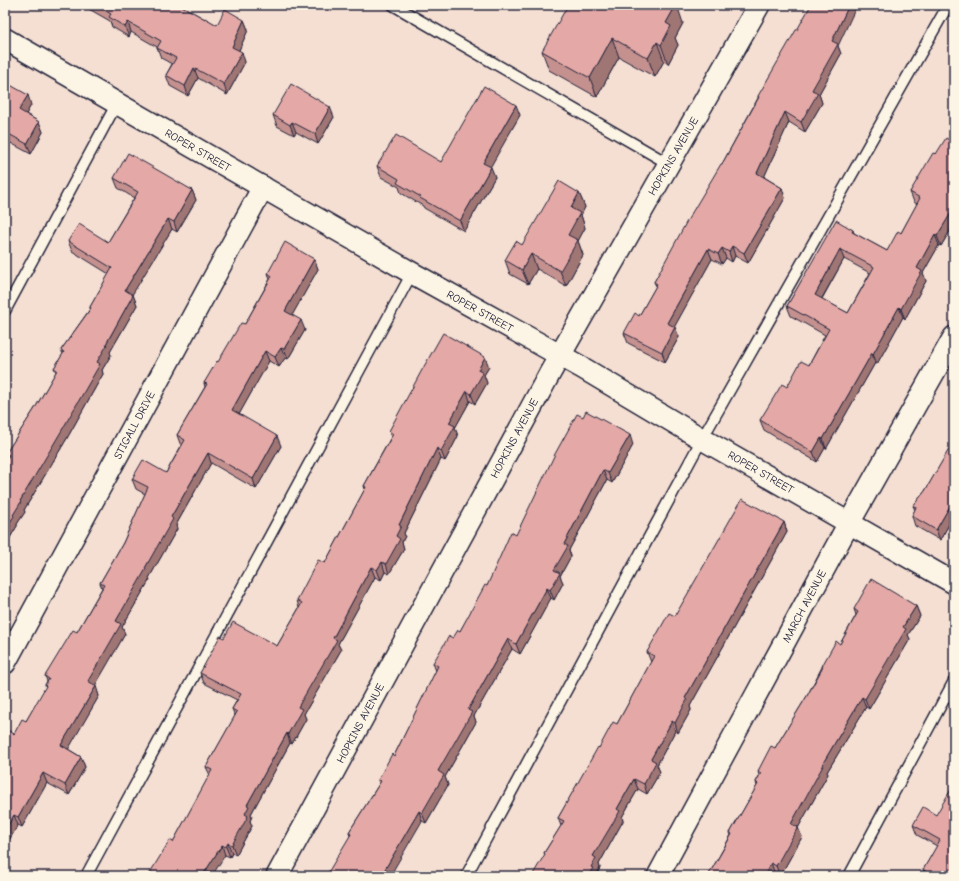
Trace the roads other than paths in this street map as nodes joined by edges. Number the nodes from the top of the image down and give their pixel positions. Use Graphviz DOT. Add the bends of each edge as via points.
graph roads {
  1 [pos="393,5"];
  2 [pos="759,5"];
  3 [pos="948,5"];
  4 [pos="5,39"];
  5 [pos="117,103"];
  6 [pos="669,164"];
  7 [pos="263,187"];
  8 [pos="412,273"];
  9 [pos="5,311"];
  10 [pos="954,337"];
  11 [pos="560,355"];
  12 [pos="702,439"];
  13 [pos="849,523"];
  14 [pos="954,583"];
  15 [pos="5,663"];
  16 [pos="954,681"];
  17 [pos="86,876"];
  18 [pos="277,876"];
  19 [pos="466,876"];
  20 [pos="658,876"];
  21 [pos="848,876"];
  1 -- 6 [label="lane"];
  2 -- 6 [label="street, HOPKINS AVENUE"];
  3 -- 12 [label="lane"];
  4 -- 5 [label="street, ROPER STREET"];
  5 -- 7 [label="street, ROPER STREET"];
  5 -- 9 [label="lane"];
  6 -- 11 [label="street, HOPKINS AVENUE"];
  7 -- 8 [label="street, ROPER STREET"];
  7 -- 15 [label="street, STIGALL DRIVE"];
  8 -- 11 [label="street, ROPER STREET"];
  8 -- 17 [label="lane"];
  10 -- 13 [label="street, MARCH AVENUE"];
  11 -- 12 [label="street, ROPER STREET"];
  11 -- 18 [label="street, HOPKINS AVENUE"];
  12 -- 13 [label="street, ROPER STREET"];
  12 -- 19 [label="lane"];
  13 -- 14 [label="street, ROPER STREET"];
  13 -- 20 [label="street, MARCH AVENUE"];
  16 -- 21 [label="lane"];
}
